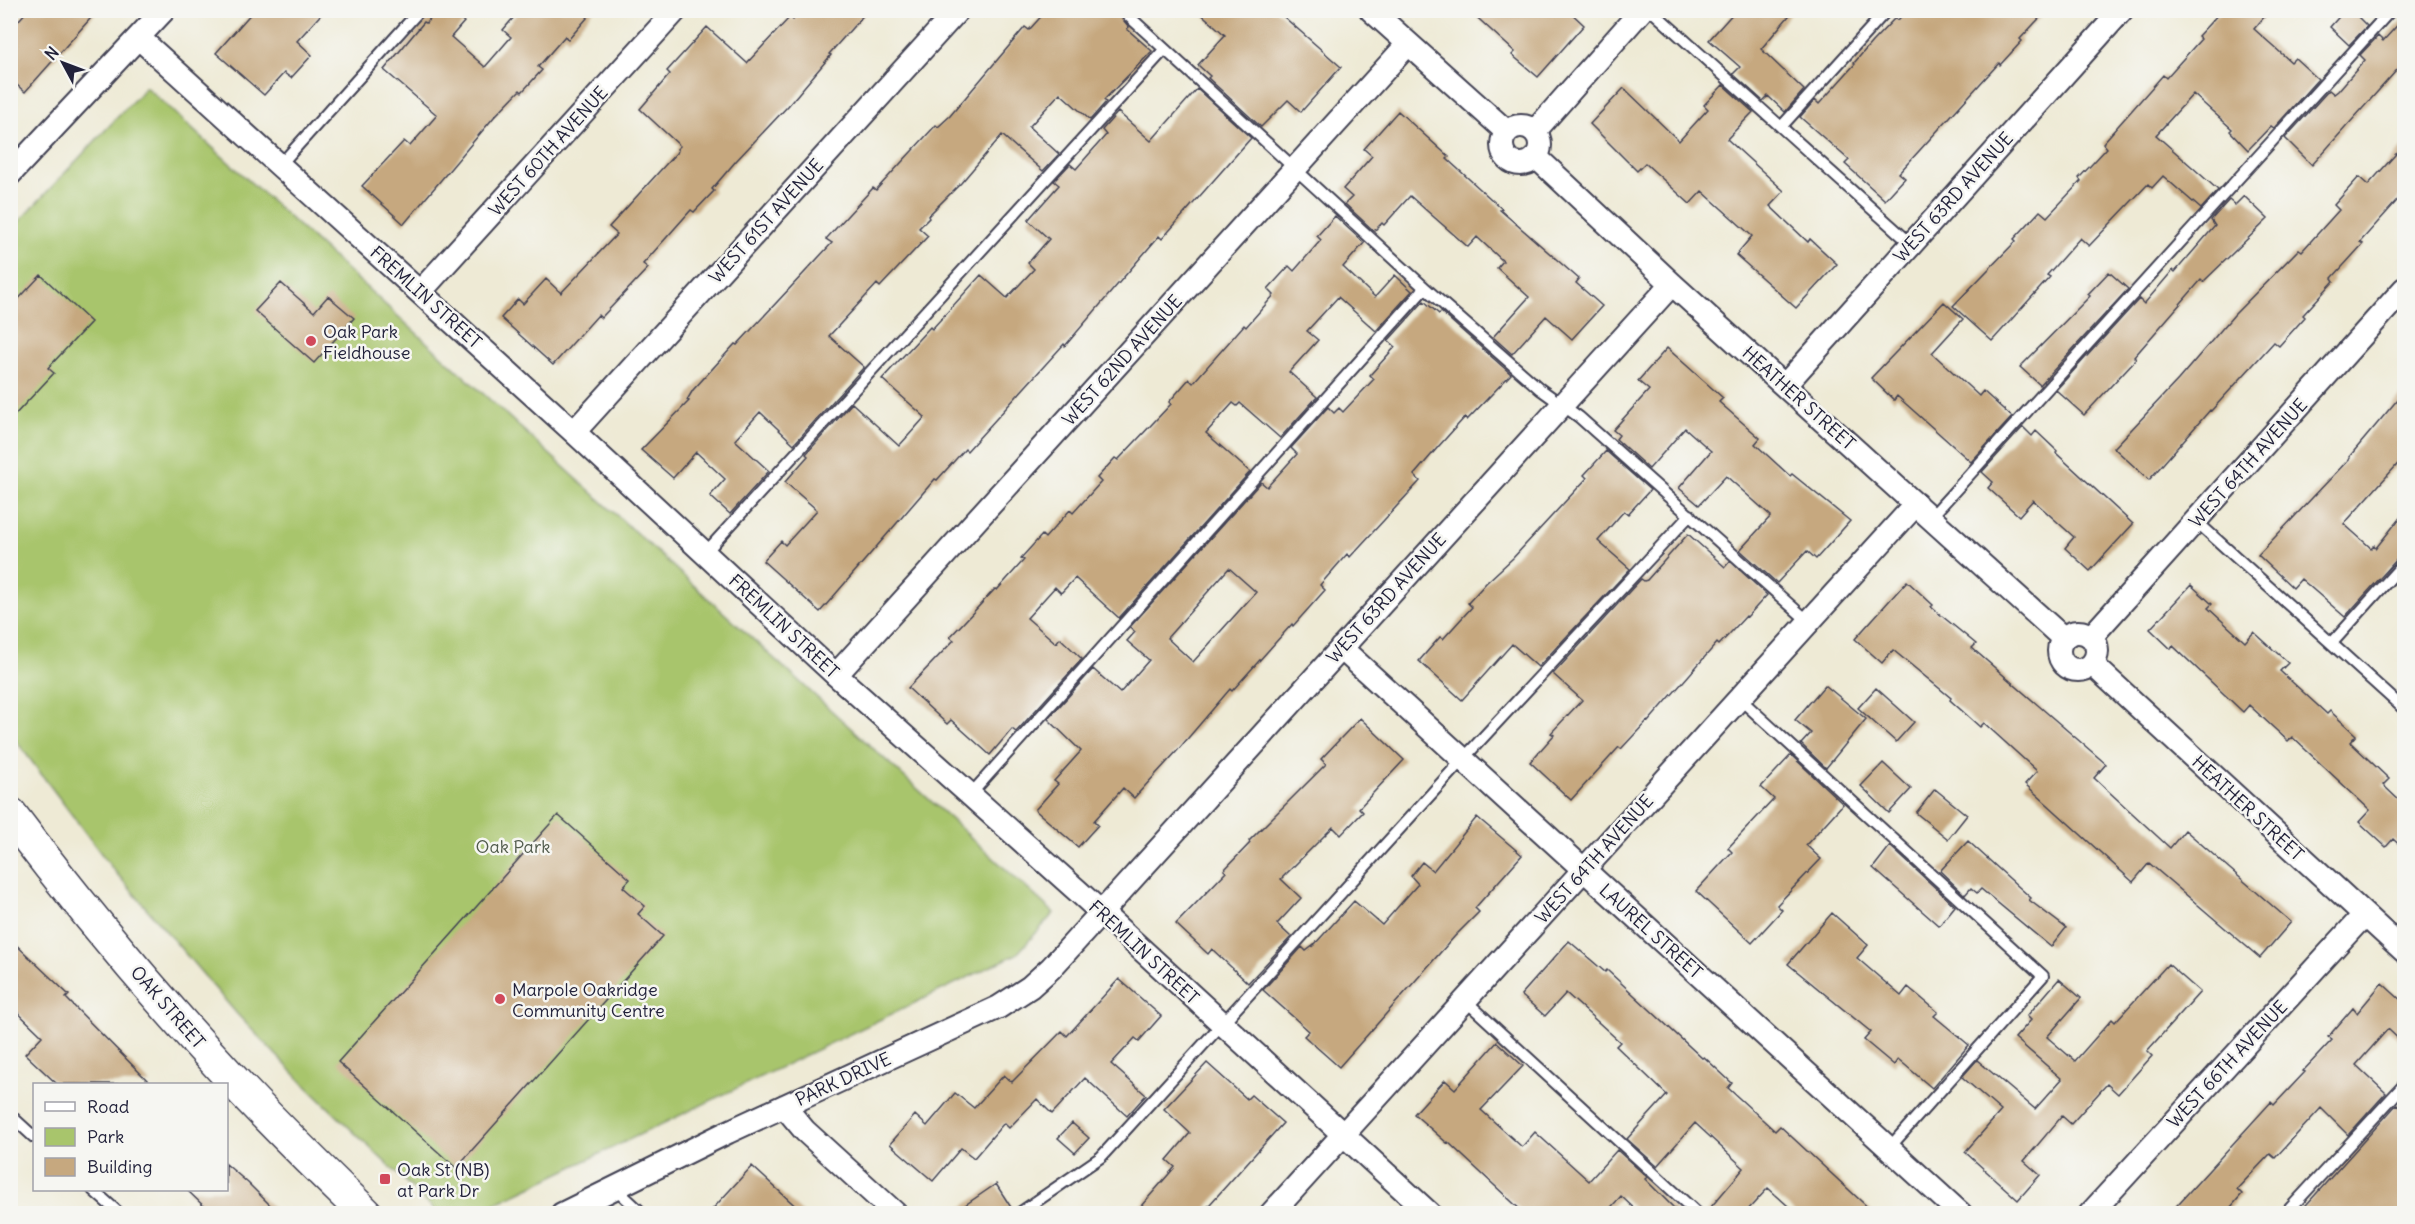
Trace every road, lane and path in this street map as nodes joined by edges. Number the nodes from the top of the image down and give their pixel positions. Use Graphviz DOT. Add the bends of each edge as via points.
graph roads {
  1 [pos="164,10"];
  2 [pos="420,10"];
  3 [pos="676,10"];
  4 [pos="958,10"];
  5 [pos="1122,10"];
  6 [pos="1371,10"];
  7 [pos="1642,10"];
  8 [pos="1651,10"];
  9 [pos="1887,10"];
  10 [pos="2122,10"];
  11 [pos="2391,10"];
  12 [pos="139,38"];
  13 [pos="1408,44"];
  14 [pos="1164,50"];
  15 [pos="1781,127"];
  16 [pos="1535,131"];
  17 [pos="1507,132"];
  18 [pos="1536,157"];
  19 [pos="280,165"];
  20 [pos="1296,169"];
  21 [pos="10,174"];
  22 [pos="1910,243"];
  23 [pos="1672,284"];
  24 [pos="1425,288"];
  25 [pos="2404,289"];
  26 [pos="420,291"];
  27 [pos="1785,385"];
  28 [pos="1562,406"];
  29 [pos="574,432"];
  30 [pos="1923,511"];
  31 [pos="1690,515"];
  32 [pos="2196,521"];
  33 [pos="705,553"];
  34 [pos="2404,562"];
  35 [pos="1808,621"];
  36 [pos="2091,637"];
  37 [pos="2063,638"];
  38 [pos="2331,643"];
  39 [pos="1341,648"];
  40 [pos="2092,664"];
  41 [pos="836,675"];
  42 [pos="1739,698"];
  43 [pos="2404,709"];
  44 [pos="1463,759"];
  45 [pos="970,795"];
  46 [pos="10,814"];
  47 [pos="1585,870"];
  48 [pos="1101,913"];
  49 [pos="2364,915"];
  50 [pos="2404,951"];
  51 [pos="1466,1001"];
  52 [pos="1223,1025"];
  53 [pos="2404,1085"];
  54 [pos="784,1106"];
  55 [pos="10,1115"];
  56 [pos="1343,1134"];
  57 [pos="33,1136"];
  58 [pos="1889,1148"];
  59 [pos="615,1188"];
  60 [pos="94,1191"];
  61 [pos="120,1214"];
  62 [pos="366,1214"];
  63 [pos="562,1214"];
  64 [pos="643,1214"];
  65 [pos="896,1214"];
  66 [pos="1018,1214"];
  67 [pos="1271,1214"];
  68 [pos="1430,1214"];
  69 [pos="1698,1214"];
  70 [pos="1961,1214"];
  71 [pos="2090,1214"];
  72 [pos="2285,1214"];
  1 -- 12 [label="street"];
  2 -- 19 [label="lane"];
  3 -- 26 [label="street, WEST 60TH AVENUE"];
  4 -- 29 [label="street, WEST 61ST AVENUE"];
  5 -- 14 [label="lane"];
  6 -- 13 [label="street"];
  7 -- 16 [label="street"];
  8 -- 15 [label="lane"];
  9 -- 15 [label="lane"];
  10 -- 22 [label="street, WEST 63RD AVENUE"];
  11 -- 30 [label="lane"];
  12 -- 19 [label="street, FREMLIN STREET"];
  12 -- 21 [label="street"];
  13 -- 17 [label="street"];
  13 -- 20 [label="street, WEST 62ND AVENUE"];
  14 -- 20 [label="lane"];
  14 -- 33 [label="lane"];
  15 -- 22 [label="lane"];
  16 -- 17 [label="street" via="1518,126"];
  16 -- 18 [label="street" via="1540,147"];
  17 -- 18 [label="street" via="1502,143 1509,159 1520,164"];
  18 -- 23 [label="street, HEATHER STREET"];
  19 -- 26 [label="street, FREMLIN STREET"];
  20 -- 24 [label="lane"];
  20 -- 41 [label="street, WEST 62ND AVENUE"];
  22 -- 27 [label="street, WEST 63RD AVENUE"];
  23 -- 27 [label="street, HEATHER STREET"];
  23 -- 28 [label="street, WEST 63RD AVENUE"];
  24 -- 28 [label="lane"];
  24 -- 45 [label="lane"];
  25 -- 32 [label="street, WEST 64TH AVENUE"];
  26 -- 29 [label="street, FREMLIN STREET"];
  27 -- 30 [label="street, HEATHER STREET"];
  28 -- 31 [label="lane"];
  28 -- 39 [label="street, WEST 63RD AVENUE"];
  29 -- 33 [label="street, FREMLIN STREET"];
  30 -- 35 [label="street, WEST 64TH AVENUE"];
  30 -- 37 [label="street, HEATHER STREET"];
  31 -- 35 [label="lane"];
  31 -- 44 [label="lane"];
  32 -- 36 [label="street, WEST 64TH AVENUE"];
  32 -- 38 [label="lane"];
  33 -- 41 [label="street, FREMLIN STREET"];
  34 -- 38 [label="lane"];
  35 -- 42 [label="street, WEST 64TH AVENUE"];
  36 -- 37 [label="street" via="2074,632"];
  36 -- 40 [label="street" via="2097,653"];
  37 -- 40 [label="street" via="2058,650 2062,663 2080,670"];
  38 -- 43 [label="lane"];
  39 -- 44 [label="street, LAUREL STREET"];
  39 -- 48 [label="street, WEST 63RD AVENUE"];
  40 -- 49 [label="street, HEATHER STREET"];
  41 -- 45 [label="street, FREMLIN STREET"];
  42 -- 47 [label="street, WEST 64TH AVENUE"];
  42 -- 58 [label="lane" via="2043,976"];
  44 -- 47 [label="street, LAUREL STREET"];
  44 -- 52 [label="lane"];
  45 -- 48 [label="street, FREMLIN STREET"];
  46 -- 62 [label="main road, OAK STREET" via="174,1016"];
  47 -- 51 [label="street, WEST 64TH AVENUE"];
  47 -- 58 [label="street, LAUREL STREET"];
  48 -- 52 [label="street, FREMLIN STREET"];
  48 -- 54 [label="street, PARK DRIVE" via="1051,968 999,1007"];
  49 -- 50 [label="street, HEATHER STREET"];
  49 -- 71 [label="street, WEST 66TH AVENUE"];
  51 -- 56 [label="street, WEST 64TH AVENUE"];
  51 -- 69 [label="lane"];
  52 -- 56 [label="street, FREMLIN STREET"];
  52 -- 66 [label="lane" via="1101,1157"];
  53 -- 72 [label="lane"];
  54 -- 59 [label="street, PARK DRIVE"];
  54 -- 65 [label="street" via="805,1131"];
  55 -- 57 [label="lane"];
  56 -- 67 [label="street, WEST 64TH AVENUE"];
  56 -- 68 [label="street, FREMLIN STREET"];
  58 -- 70 [label="street, LAUREL STREET"];
  59 -- 63 [label="street, PARK DRIVE"];
  59 -- 64 [label="lane"];
  60 -- 61 [label="lane"];
}
